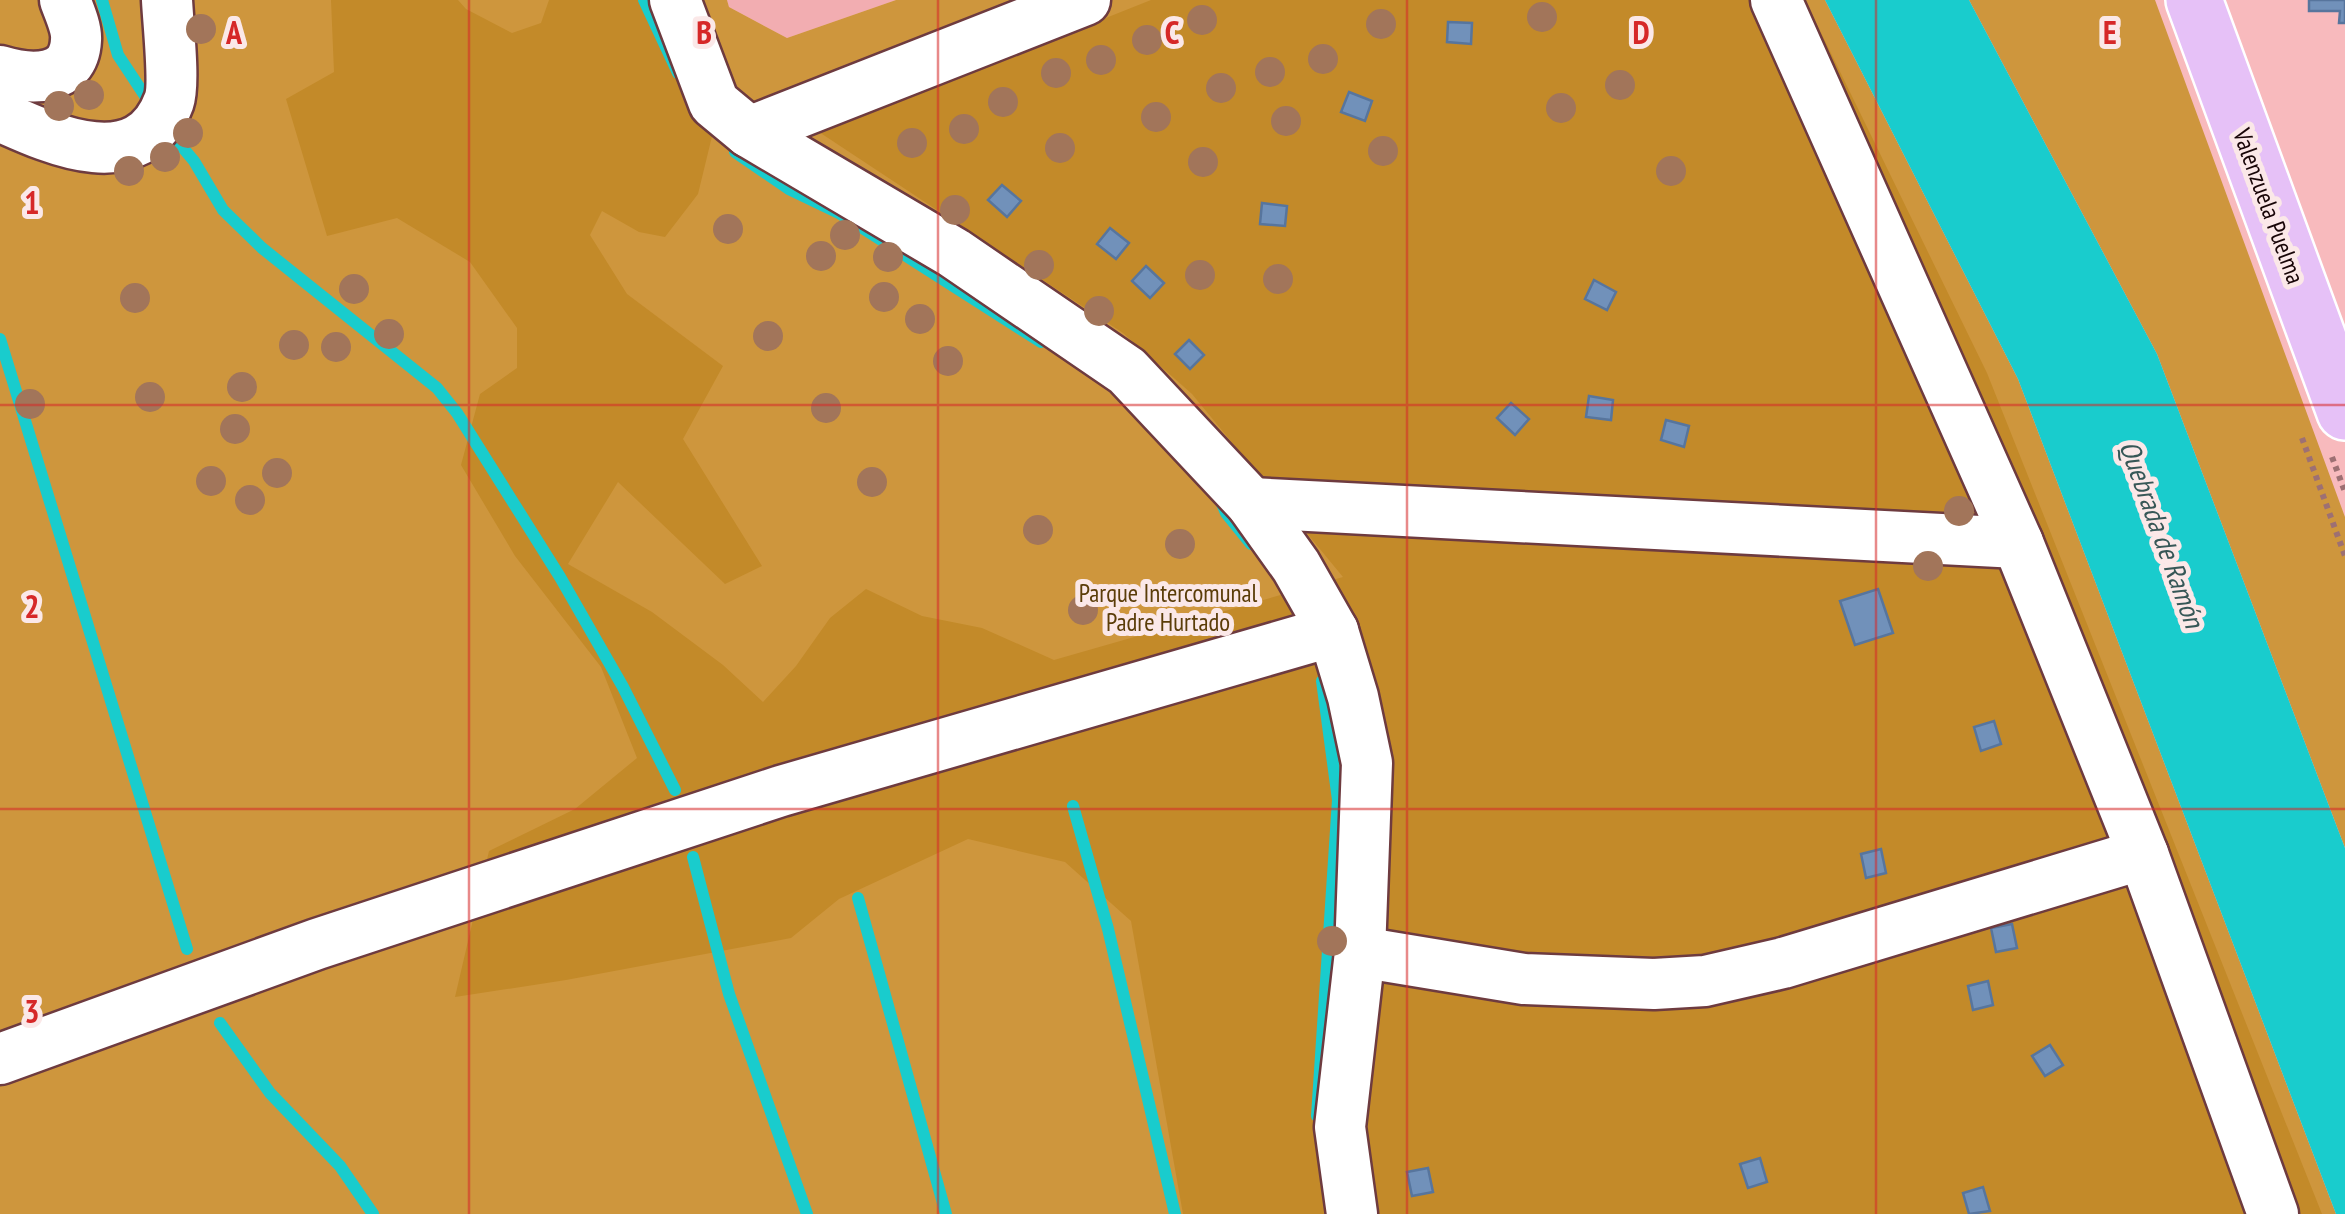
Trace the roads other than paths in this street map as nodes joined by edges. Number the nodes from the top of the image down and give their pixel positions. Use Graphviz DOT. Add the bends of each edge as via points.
graph roads {
  1 [pos="65,0"];
  2 [pos="167,0"];
  3 [pos="675,0"];
  4 [pos="1084,0"];
  5 [pos="1776,0"];
  6 [pos="2194,0"];
  7 [pos="0,71"];
  8 [pos="0,116"];
  9 [pos="748,132"];
  10 [pos="2345,412"];
  11 [pos="1251,503"];
  12 [pos="2018,543"];
  13 [pos="1333,631"];
  14 [pos="2142,854"];
  15 [pos="1360,952"];
  16 [pos="0,1059"];
  17 [pos="1352,1214"];
  18 [pos="2272,1214"];
  1 -- 7 [label="lane" via="76,39 69,63 41,78"];
  2 -- 8 [label="lane" via="170,100 150,131 125,147 94,149"];
  3 -- 9 [label="lane" via="714,103"];
  4 -- 9 [label="lane"];
  5 -- 12 [label="lane"];
  6 -- 10 [label="main road, Valenzuela Puelma"];
  9 -- 11 [label="lane" via="954,253 1127,371"];
  11 -- 12 [label="lane"];
  11 -- 13 [label="lane"];
  12 -- 14 [label="lane"];
  13 -- 15 [label="lane" via="1367,763"];
  13 -- 16 [label="lane" via="781,791 317,944"];
  14 -- 15 [label="lane" via="1784,963 1705,980 1524,979"];
  14 -- 18 [label="lane"];
  15 -- 17 [label="lane" via="1340,1127"];
}
